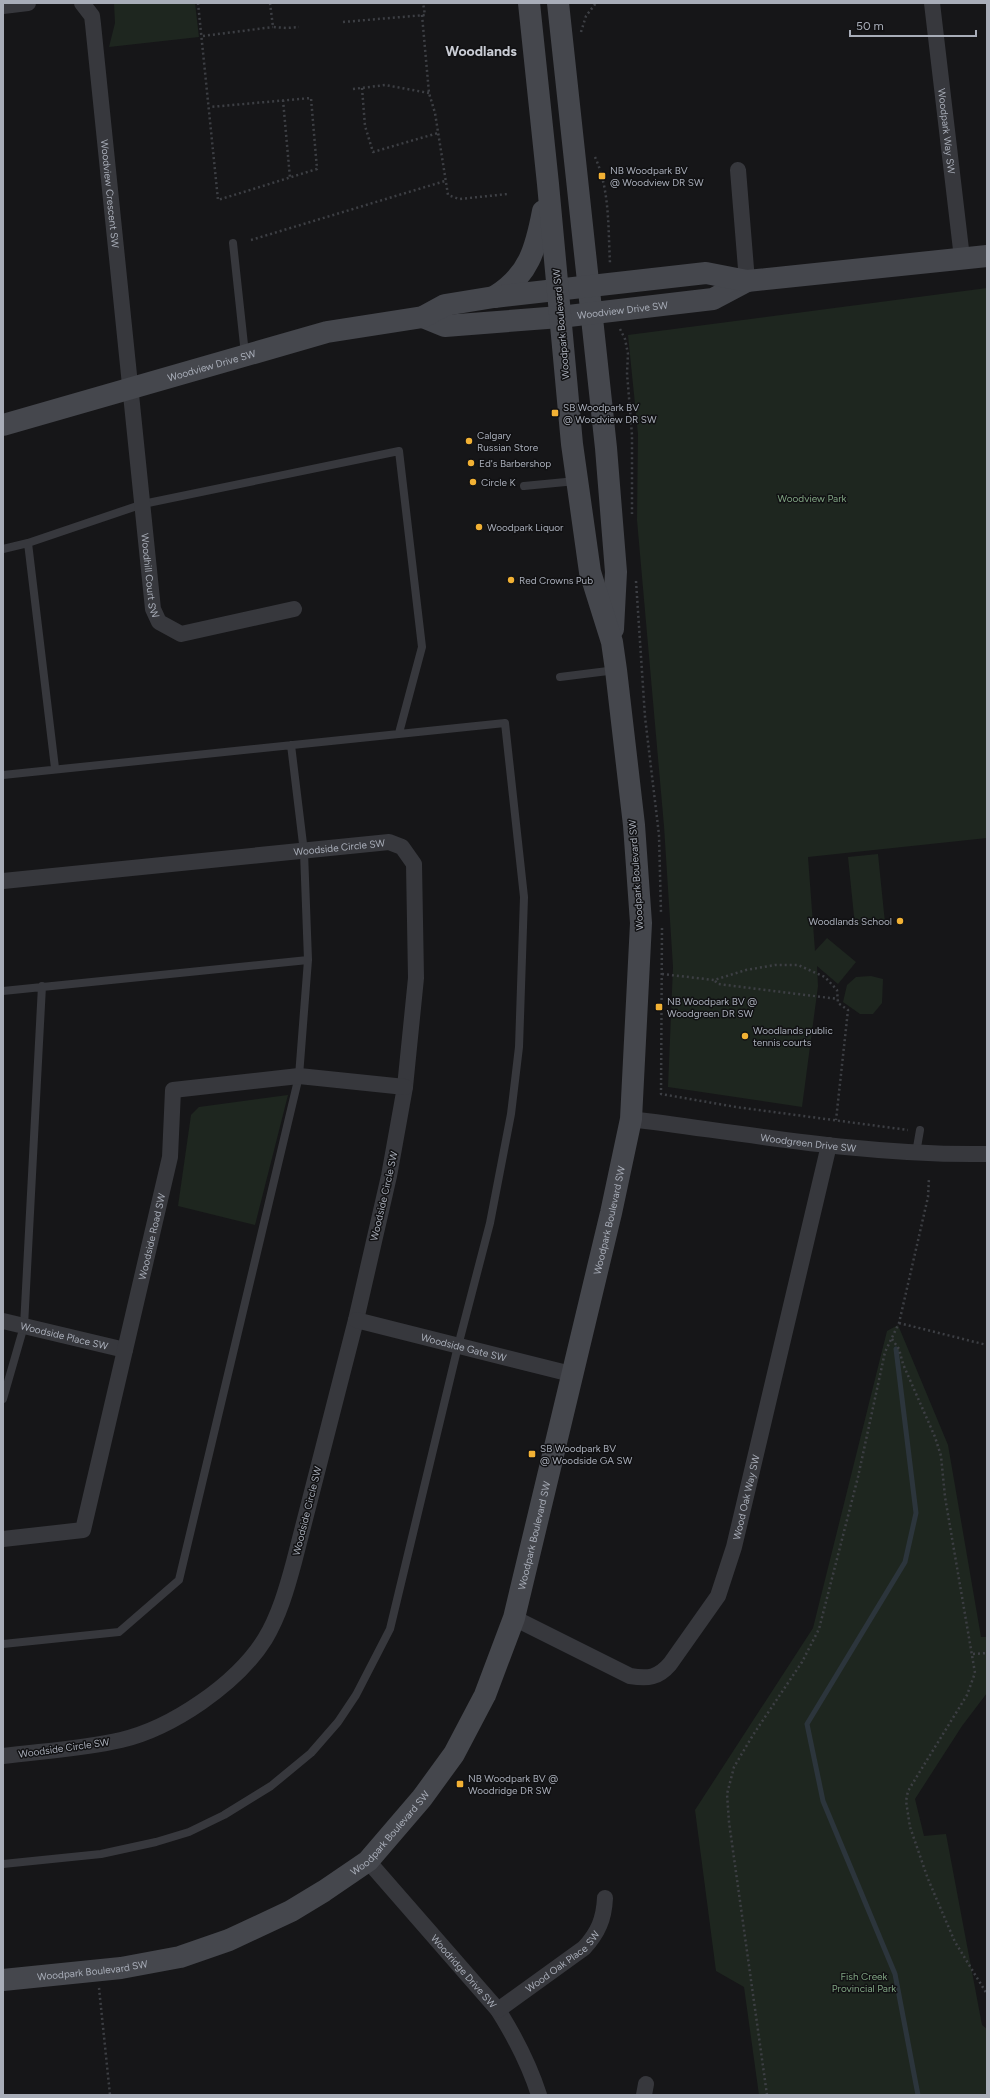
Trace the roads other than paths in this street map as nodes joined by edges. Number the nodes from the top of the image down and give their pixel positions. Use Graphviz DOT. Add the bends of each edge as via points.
graph roads {
  1 [pos="28,3"];
  2 [pos="82,3"];
  3 [pos="529,3"];
  4 [pos="558,3"];
  5 [pos="932,3"];
  6 [pos="3,6"];
  7 [pos="738,170"];
  8 [pos="548,184"];
  9 [pos="233,243"];
  10 [pos="987,256"];
  11 [pos="962,258"];
  12 [pos="747,281"];
  13 [pos="588,286"];
  14 [pos="557,290"];
  15 [pos="494,297"];
  16 [pos="591,314"];
  17 [pos="423,317"];
  18 [pos="560,318"];
  19 [pos="246,355"];
  20 [pos="132,388"];
  21 [pos="3,425"];
  22 [pos="577,481"];
  23 [pos="524,486"];
  24 [pos="143,504"];
  25 [pos="28,543"];
  26 [pos="3,549"];
  27 [pos="294,609"];
  28 [pos="612,642"];
  29 [pos="616,670"];
  30 [pos="560,677"];
  31 [pos="399,733"];
  32 [pos="291,745"];
  33 [pos="55,768"];
  34 [pos="3,774"];
  35 [pos="304,852"];
  36 [pos="3,881"];
  37 [pos="308,960"];
  38 [pos="42,986"];
  39 [pos="3,991"];
  40 [pos="299,1076"];
  41 [pos="405,1087"];
  42 [pos="631,1119"];
  43 [pos="920,1130"];
  44 [pos="829,1145"];
  45 [pos="916,1153"];
  46 [pos="987,1154"];
  47 [pos="356,1320"];
  48 [pos="3,1321"];
  49 [pos="24,1326"];
  50 [pos="458,1346"];
  51 [pos="125,1350"];
  52 [pos="571,1374"];
  53 [pos="3,1399"];
  54 [pos="3,1539"];
  55 [pos="514,1618"];
  56 [pos="3,1644"];
  57 [pos="3,1756"];
  58 [pos="368,1861"];
  59 [pos="3,1864"];
  60 [pos="605,1898"];
  61 [pos="3,1980"];
  62 [pos="498,2010"];
  63 [pos="539,2095"];
  1 -- 6 [label="street"];
  2 -- 20 [label="street, Woodview Crescent SW" via="92,16"];
  3 -- 8 [label="street, Woodpark Boulevard SW"];
  4 -- 13 [label="street, Woodpark Boulevard SW"];
  5 -- 11 [label="street, Woodpark Way SW"];
  7 -- 12 [label="street"];
  8 -- 14 [label="street, Woodpark Boulevard SW"];
  8 -- 15 [label="street" via="537,244 521,274 510,288"];
  9 -- 19 [label="lane"];
  10 -- 11 [label="street, Woodview Drive SW"];
  11 -- 12 [label="street, Woodview Drive SW"];
  12 -- 13 [label="street, Woodview Drive SW" via="706,273"];
  12 -- 16 [label="street, Woodview Drive SW" via="713,299"];
  13 -- 14 [label="street, Woodview Drive SW"];
  13 -- 16 [label="street, Woodpark Boulevard SW"];
  14 -- 15 [label="street, Woodview Drive SW"];
  14 -- 18 [label="street, Woodpark Boulevard SW"];
  15 -- 17 [label="street, Woodview Drive SW" via="445,305"];
  16 -- 18 [label="street, Woodview Drive SW"];
  16 -- 28 [label="street, Woodpark Boulevard SW" via="606,448 616,572"];
  17 -- 18 [label="street, Woodview Drive SW" via="445,326"];
  17 -- 19 [label="street, Woodview Drive SW" via="327,332"];
  18 -- 22 [label="street, Woodpark Boulevard SW"];
  19 -- 20 [label="street, Woodview Drive SW"];
  20 -- 21 [label="street, Woodview Drive SW"];
  20 -- 24 [label="street, Woodhill Court SW"];
  22 -- 23 [label="lane"];
  22 -- 28 [label="street, Woodpark Boulevard SW" via="590,572"];
  24 -- 25 [label="lane"];
  24 -- 27 [label="street, Woodhill Court SW" via="154,608 159,622 181,634"];
  24 -- 31 [label="lane" via="399,451 422,647"];
  25 -- 26 [label="lane"];
  25 -- 33 [label="lane"];
  28 -- 29 [label="street, Woodpark Boulevard SW"];
  29 -- 30 [label="lane"];
  29 -- 42 [label="street, Woodpark Boulevard SW" via="634,825 641,923"];
  31 -- 32 [label="lane"];
  31 -- 50 [label="lane" via="505,723 524,897 519,1047 511,1114 490,1223"];
  32 -- 33 [label="lane"];
  32 -- 35 [label="lane"];
  33 -- 34 [label="lane"];
  35 -- 36 [label="street, Woodside Circle SW"];
  35 -- 37 [label="lane"];
  35 -- 41 [label="street, Woodside Circle SW" via="389,842 402,847 414,864 416,978"];
  37 -- 38 [label="lane"];
  37 -- 40 [label="lane"];
  38 -- 39 [label="lane"];
  38 -- 49 [label="lane"];
  40 -- 41 [label="street, Woodside Road SW"];
  40 -- 51 [label="street, Woodside Road SW" via="173,1090 170,1157"];
  40 -- 56 [label="lane" via="179,1580 119,1632"];
  41 -- 47 [label="street, Woodside Circle SW" via="389,1176"];
  42 -- 44 [label="street, Woodgreen Drive SW"];
  42 -- 52 [label="street, Woodpark Boulevard SW" via="611,1213"];
  43 -- 45 [label="lane"];
  44 -- 45 [label="street, Woodgreen Drive SW"];
  44 -- 55 [label="street, Wood Oak Way SW" via="734,1547 718,1596 670,1664 664,1671 647,1679 630,1676"];
  45 -- 46 [label="street, Woodgreen Drive SW"];
  47 -- 50 [label="street, Woodside Gate SW"];
  47 -- 57 [label="street, Woodside Circle SW" via="294,1562 283,1600 265,1639 212,1695 191,1710 160,1726 103,1744"];
  48 -- 49 [label="street, Woodside Place SW"];
  49 -- 51 [label="street, Woodside Place SW"];
  49 -- 53 [label="lane"];
  50 -- 52 [label="street, Woodside Gate SW"];
  50 -- 59 [label="lane" via="390,1629 356,1695 338,1722 315,1748 271,1786 224,1815 189,1832 101,1854"];
  51 -- 54 [label="street, Woodside Road SW" via="84,1530"];
  52 -- 55 [label="street, Woodpark Boulevard SW"];
  55 -- 58 [label="street, Woodpark Boulevard SW" via="485,1695 454,1754 422,1798"];
  58 -- 61 [label="street, Woodpark Boulevard SW" via="291,1911 229,1940 180,1957 121,1968"];
  58 -- 62 [label="street, Woodridge Drive SW"];
  60 -- 62 [label="street, Wood Oak Place SW" via="605,1913 595,1936 584,1948"];
  62 -- 63 [label="street, Woodridge Drive SW" via="524,2056"];
}
